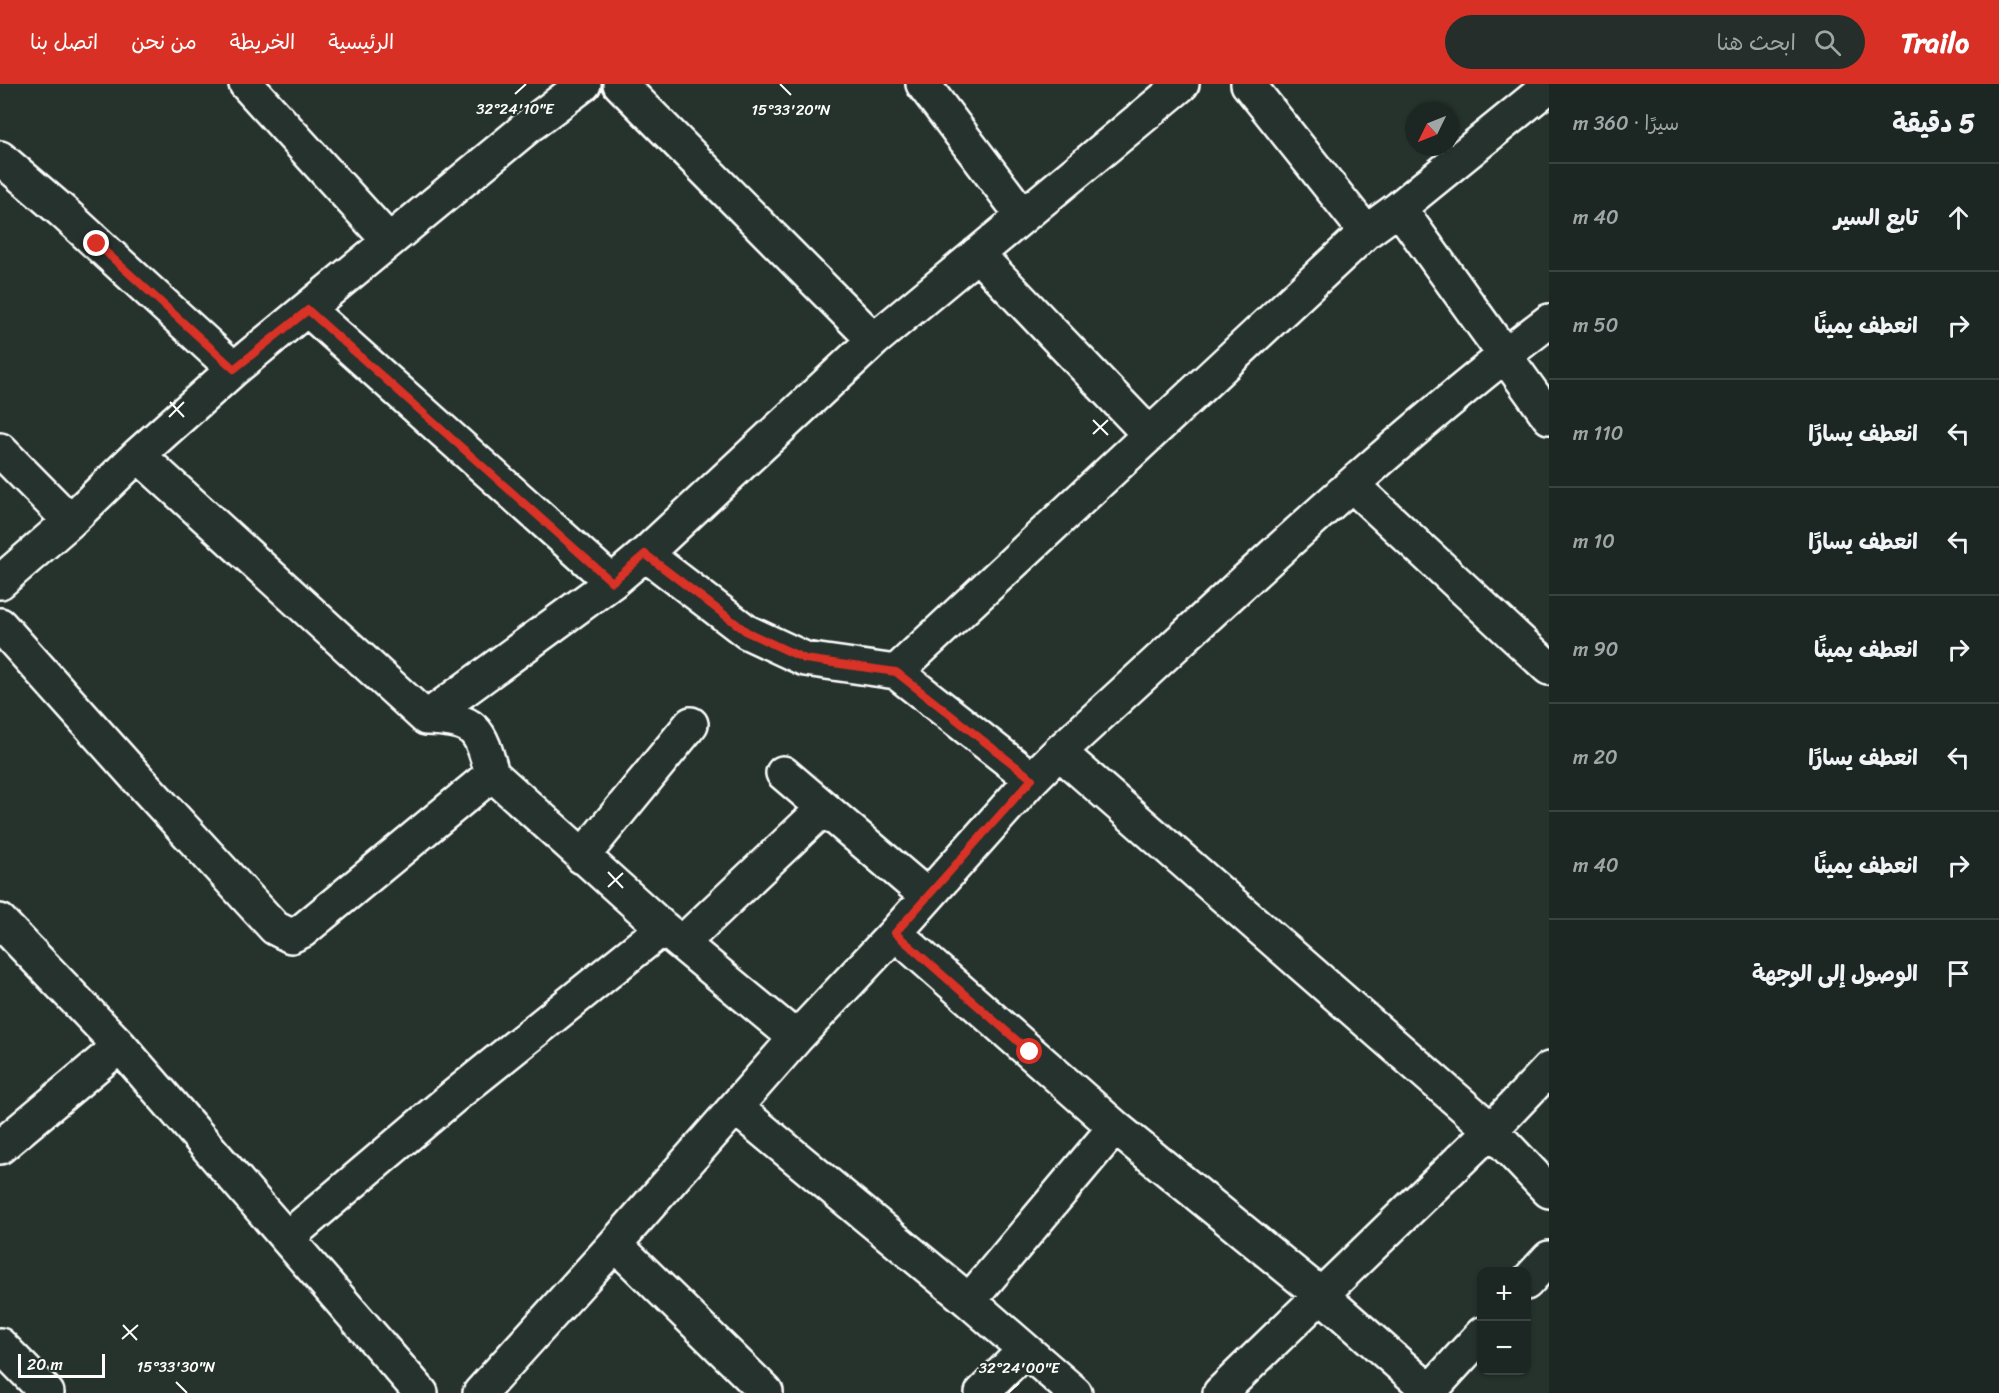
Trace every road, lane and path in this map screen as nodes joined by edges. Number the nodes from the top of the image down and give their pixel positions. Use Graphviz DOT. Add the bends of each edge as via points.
graph roads {
  1 [pos="246,84"];
  2 [pos="584,84"];
  3 [pos="620,84"];
  4 [pos="923,84"];
  5 [pos="1182,84"];
  6 [pos="1248,84"];
  7 [pos="1549,86"];
  8 [pos="0,158"];
  9 [pos="1399,208"];
  10 [pos="1023,216"];
  11 [pos="1366,232"];
  12 [pos="389,241"];
  13 [pos="977,254"];
  14 [pos="308,310"];
  15 [pos="1549,321"];
  16 [pos="874,340"];
  17 [pos="1505,355"];
  18 [pos="234,369"];
  19 [pos="1549,417"];
  20 [pos="1149,434"];
  21 [pos="0,450"];
  22 [pos="138,455"];
  23 [pos="1352,484"];
  24 [pos="70,521"];
  25 [pos="645,554"];
  26 [pos="0,582"];
  27 [pos="612,582"];
  28 [pos="0,625"];
  29 [pos="1549,668"];
  30 [pos="896,672"];
  31 [pos="426,718"];
  32 [pos="691,724"];
  33 [pos="1059,752"];
  34 [pos="492,774"];
  35 [pos="783,774"];
  36 [pos="1032,779"];
  37 [pos="824,808"];
  38 [pos="582,857"];
  39 [pos="927,896"];
  40 [pos="0,921"];
  41 [pos="895,933"];
  42 [pos="672,936"];
  43 [pos="796,1038"];
  44 [pos="120,1046"];
  45 [pos="1549,1069"];
  46 [pos="736,1108"];
  47 [pos="1115,1127"];
  48 [pos="1491,1130"];
  49 [pos="0,1147"];
  50 [pos="1549,1191"];
  51 [pos="288,1238"];
  52 [pos="615,1244"];
  53 [pos="1549,1258"];
  54 [pos="1531,1278"];
  55 [pos="1321,1295"];
  56 [pos="969,1301"];
  57 [pos="1477,1340"];
  58 [pos="0,1345"];
  59 [pos="1025,1350"];
  60 [pos="766,1392"];
  61 [pos="1431,1392"];
  62 [pos="47,1393"];
  63 [pos="421,1393"];
  64 [pos="480,1393"];
  65 [pos="982,1393"];
  66 [pos="1075,1393"];
  67 [pos="1220,1393"];
  1 -- 12 [label="street"];
  2 -- 12 [label="street"];
  3 -- 16 [label="street"];
  4 -- 10 [label="street"];
  5 -- 10 [label="street"];
  6 -- 11 [label="street"];
  7 -- 9 [label="street"];
  8 -- 18 [label="street"];
  9 -- 11 [label="street"];
  9 -- 17 [label="street"];
  10 -- 13 [label="street"];
  11 -- 20 [label="street"];
  12 -- 14 [label="street"];
  13 -- 16 [label="street"];
  13 -- 20 [label="street"];
  14 -- 18 [label="street"];
  14 -- 27 [label="street"];
  15 -- 17 [label="street"];
  16 -- 25 [label="street"];
  17 -- 19 [label="street"];
  17 -- 23 [label="street"];
  18 -- 22 [label="street"];
  20 -- 30 [label="street"];
  21 -- 24 [label="street"];
  22 -- 24 [label="street"];
  22 -- 31 [label="street"];
  23 -- 29 [label="street"];
  23 -- 33 [label="street"];
  24 -- 26 [label="street"];
  25 -- 27 [label="street"];
  25 -- 30 [label="street" via="747,632 805,659"];
  27 -- 31 [label="street"];
  28 -- 34 [label="street" via="275,928 291,936 302,931"];
  30 -- 36 [label="street"];
  31 -- 34 [label="street" via="448,718 468,724 483,742"];
  32 -- 38 [label="street"];
  33 -- 36 [label="street"];
  33 -- 48 [label="street"];
  34 -- 38 [label="street"];
  35 -- 37 [label="street"];
  36 -- 39 [label="street"];
  37 -- 39 [label="street"];
  37 -- 42 [label="street"];
  38 -- 42 [label="street"];
  39 -- 41 [label="street"];
  40 -- 44 [label="street"];
  41 -- 43 [label="street"];
  41 -- 47 [label="street"];
  42 -- 43 [label="street"];
  42 -- 51 [label="street" via="453,1097"];
  43 -- 46 [label="street"];
  44 -- 49 [label="street"];
  44 -- 51 [label="street"];
  45 -- 48 [label="street"];
  46 -- 52 [label="street"];
  46 -- 56 [label="street"];
  47 -- 55 [label="street"];
  47 -- 56 [label="street"];
  48 -- 50 [label="street"];
  48 -- 55 [label="street"];
  51 -- 63 [label="street"];
  52 -- 60 [label="street"];
  52 -- 64 [label="street"];
  53 -- 54 [label="street"];
  55 -- 61 [label="street"];
  55 -- 67 [label="street"];
  56 -- 59 [label="street"];
  57 -- 61 [label="street"];
  58 -- 62 [label="street"];
  59 -- 65 [label="street"];
  59 -- 66 [label="street"];
}
